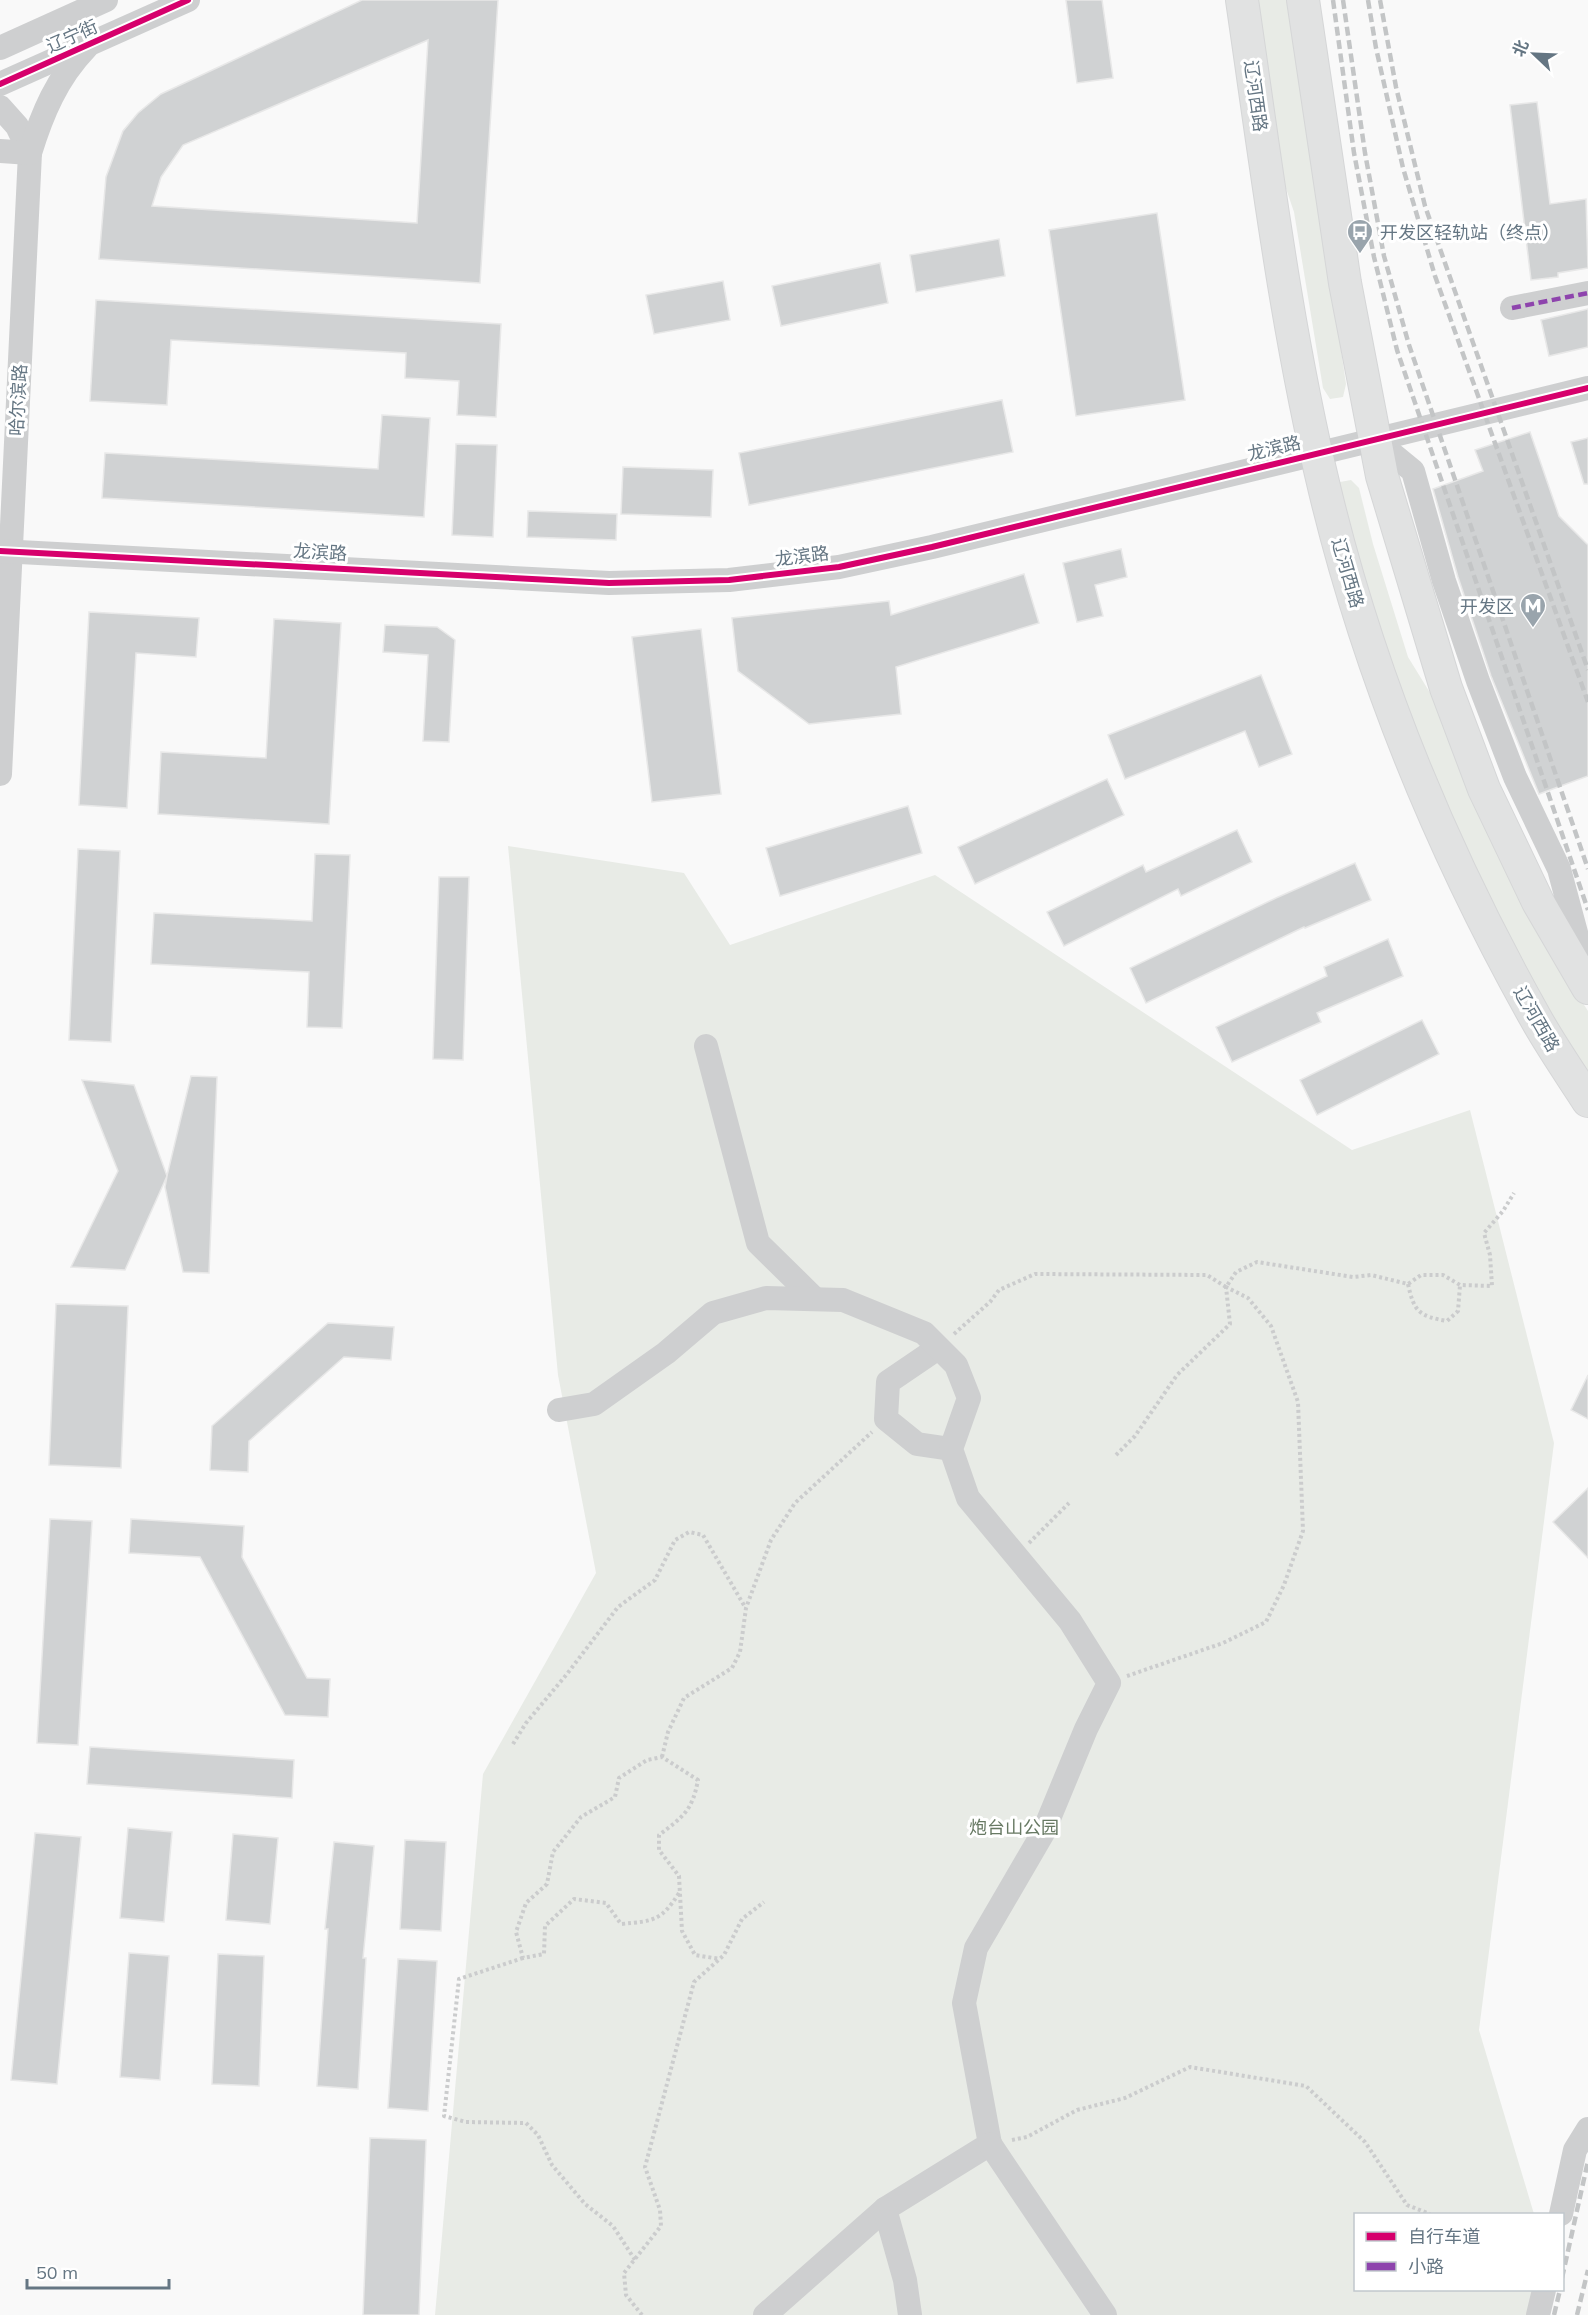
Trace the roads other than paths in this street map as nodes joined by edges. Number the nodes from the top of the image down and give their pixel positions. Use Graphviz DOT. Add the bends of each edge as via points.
graph roads {
  1 [pos="106,0"];
  2 [pos="188,0"];
  3 [pos="1242,0"];
  4 [pos="1303,0"];
  5 [pos="58,21"];
  6 [pos="36,31"];
  7 [pos="0,48"];
  8 [pos="81,48"];
  9 [pos="0,83"];
  10 [pos="0,107"];
  11 [pos="0,152"];
  12 [pos="30,153"];
  13 [pos="1588,293"];
  14 [pos="1512,308"];
  15 [pos="1588,388"];
  16 [pos="1374,439"];
  17 [pos="1316,453"];
  18 [pos="5,551"];
  19 [pos="0,774"];
  20 [pos="1588,978"];
  21 [pos="1588,988"];
  22 [pos="706,1046"];
  23 [pos="1588,1101"];
  24 [pos="815,1299"];
  25 [pos="938,1348"];
  26 [pos="559,1410"];
  27 [pos="951,1449"];
  28 [pos="1588,2129"];
  29 [pos="990,2144"];
  30 [pos="885,2209"];
  31 [pos="1561,2213"];
  32 [pos="1544,2291"];
  33 [pos="765,2315"];
  34 [pos="910,2315"];
  35 [pos="1105,2315"];
  36 [pos="1538,2315"];
  1 -- 5 [label="street, 辽宁街"];
  2 -- 8 [label="street, 辽宁街"];
  3 -- 17 [label="main road, 辽河西路" via="1285,292"];
  4 -- 16 [label="main road" via="1345,283"];
  5 -- 6 [label="street, 辽宁街"];
  5 -- 8 [label="street"];
  6 -- 7 [label="street, 辽宁街"];
  6 -- 9 [label="street" via="6,64"];
  8 -- 9 [label="street, 辽宁街"];
  8 -- 12 [label="street" via="59,82"];
  10 -- 12 [label="street, 哈尔滨路" via="17,126"];
  11 -- 12 [label="street"];
  12 -- 18 [label="street, 哈尔滨路"];
  13 -- 14 [label="street"];
  15 -- 16 [label="street, 龙滨路"];
  16 -- 17 [label="street, 龙滨路"];
  16 -- 20 [label="street" via="1413,471 1444,581 1479,681 1515,777 1559,869"];
  16 -- 21 [label="main road" via="1446,688 1484,789 1538,902"];
  17 -- 18 [label="street, 龙滨路" via="839,567 729,580 609,583"];
  17 -- 23 [label="main road, 辽河西路" via="1351,589 1431,808 1485,926 1536,1020"];
  18 -- 19 [label="street, 哈尔滨路"];
  22 -- 24 [label="street" via="758,1243"];
  24 -- 25 [label="street" via="843,1300 924,1334"];
  24 -- 26 [label="street" via="766,1298 713,1313 666,1353 594,1404"];
  25 -- 27 [label="street" via="956,1365 969,1398"];
  25 -- 27 [label="street" via="888,1382 886,1419 916,1444"];
  27 -- 29 [label="street" via="968,1498 1070,1622 1110,1683 1043,1833 976,1948 964,2003"];
  28 -- 31 [label="street" via="1575,2150"];
  29 -- 30 [label="street"];
  29 -- 35 [label="street"];
  30 -- 33 [label="street"];
  30 -- 34 [label="street" via="905,2280"];
  32 -- 36 [label="street"];
}
